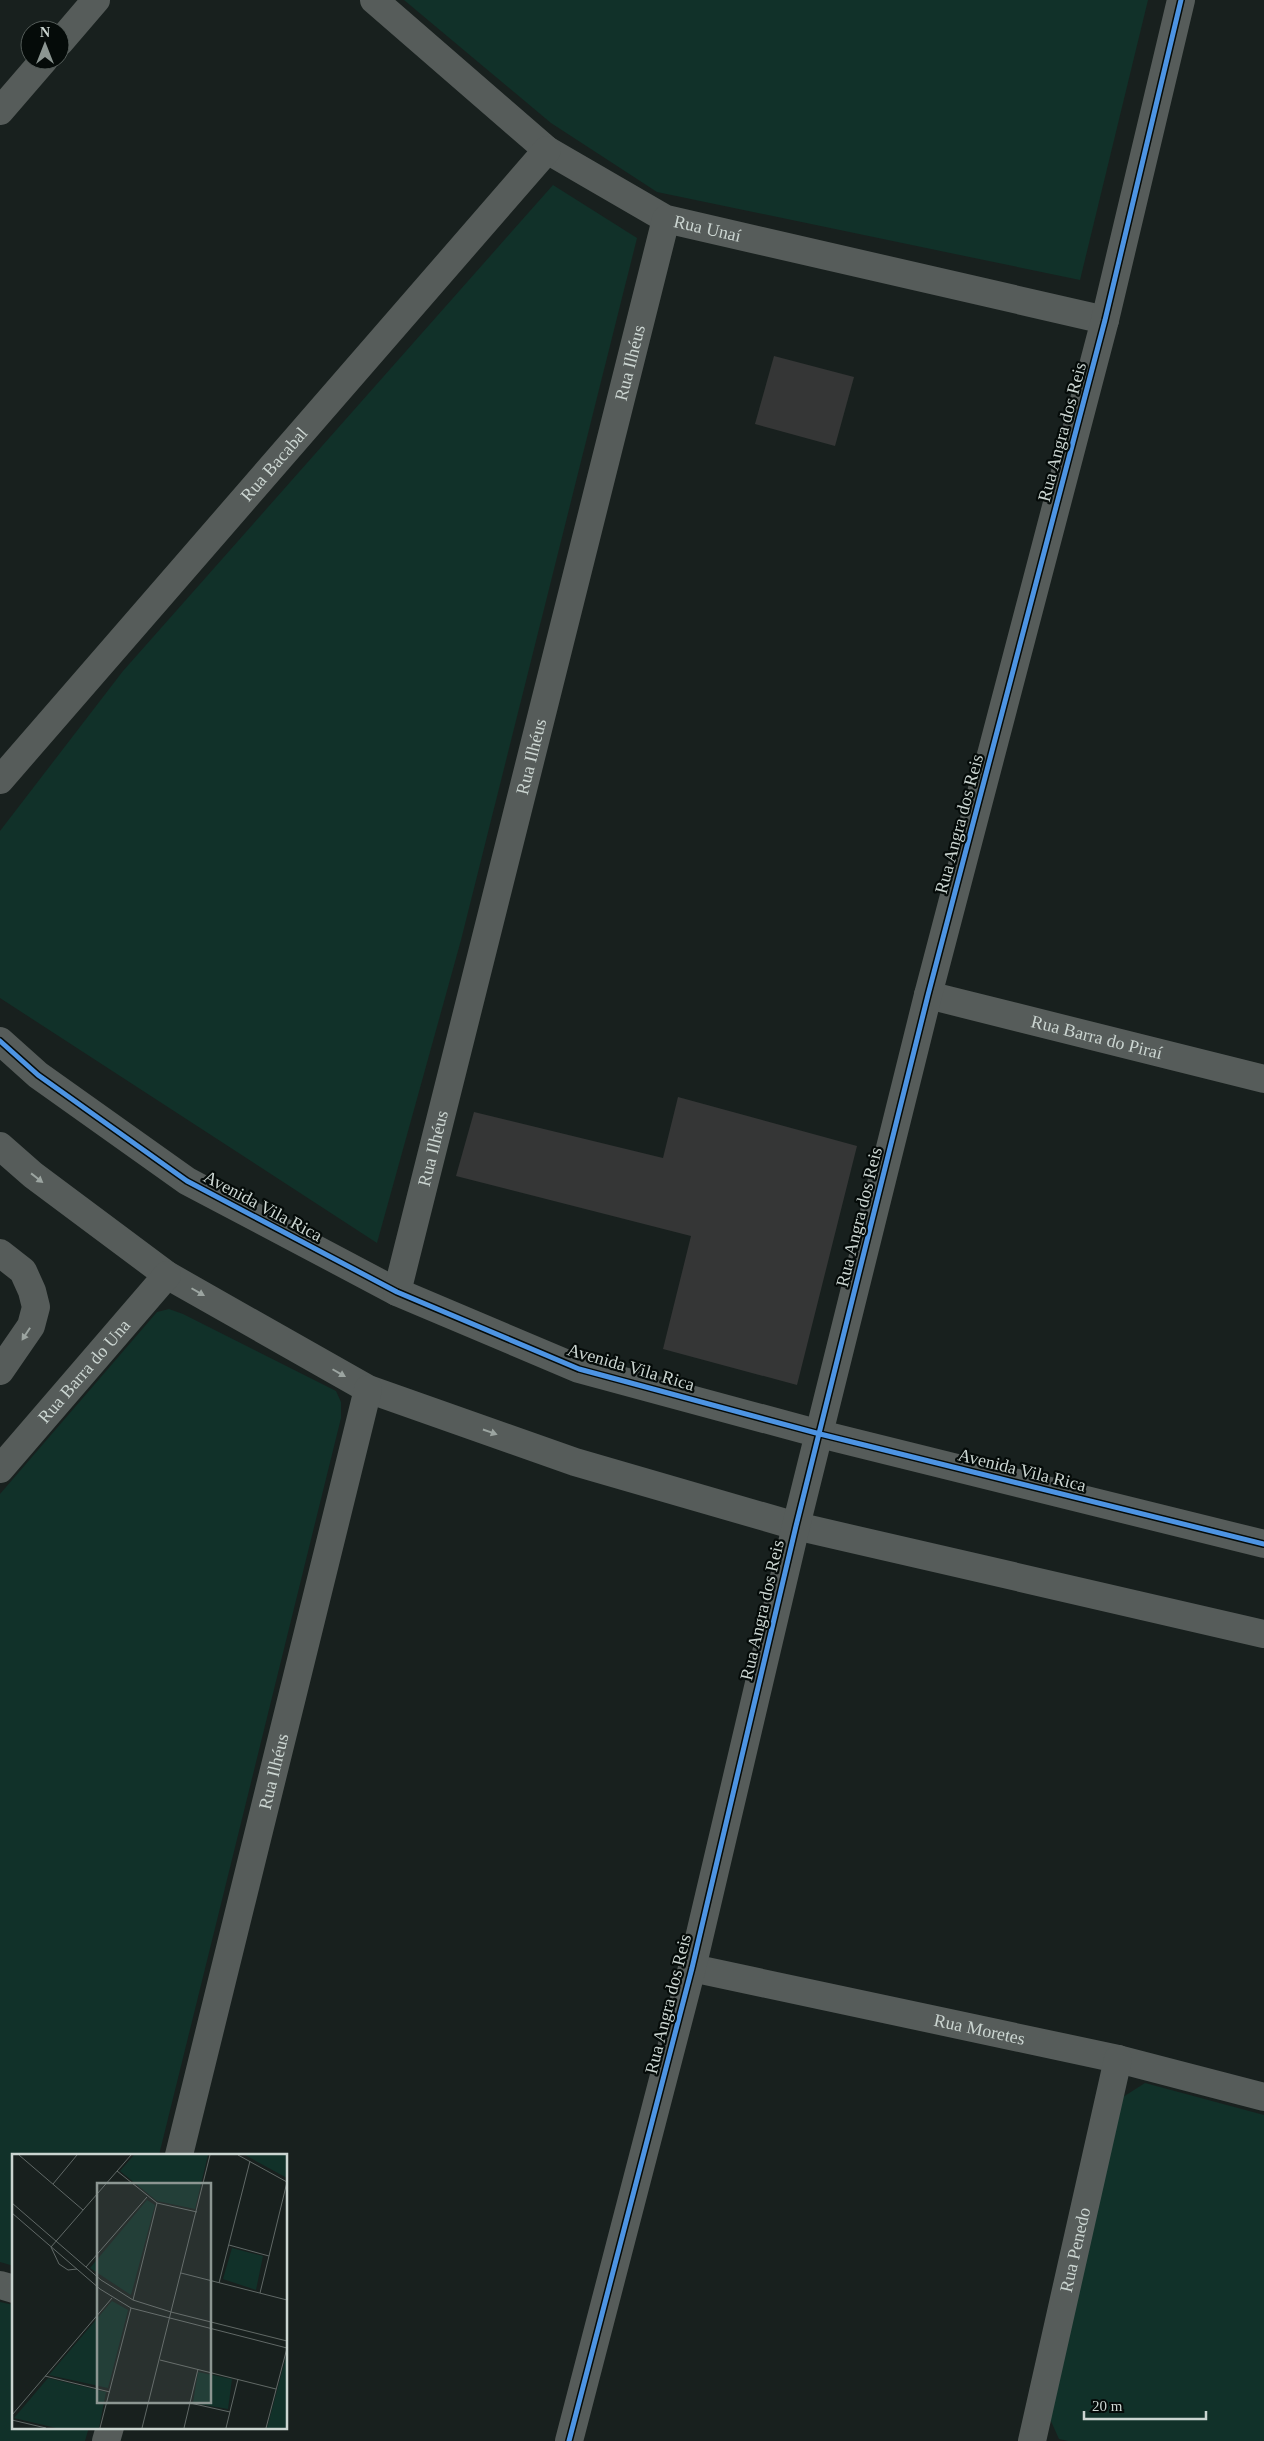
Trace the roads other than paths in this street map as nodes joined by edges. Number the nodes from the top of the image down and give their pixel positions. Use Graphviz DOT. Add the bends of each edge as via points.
graph roads {
  1 [pos="96,0"];
  2 [pos="374,0"];
  3 [pos="1181,0"];
  4 [pos="70,30"];
  5 [pos="35,70"];
  6 [pos="0,111"];
  7 [pos="547,150"];
  8 [pos="666,219"];
  9 [pos="1105,320"];
  10 [pos="0,780"];
  11 [pos="928,995"];
  12 [pos="0,1041"];
  13 [pos="1264,1079"];
  14 [pos="0,1146"];
  15 [pos="0,1253"];
  16 [pos="167,1275"];
  17 [pos="397,1292"];
  18 [pos="0,1371"];
  19 [pos="368,1389"];
  20 [pos="820,1434"];
  21 [pos="0,1469"];
  22 [pos="796,1526"];
  23 [pos="1264,1544"];
  24 [pos="1264,1634"];
  25 [pos="692,1968"];
  26 [pos="1118,2059"];
  27 [pos="1264,2097"];
  28 [pos="179,2154"];
  29 [pos="110,2428"];
  30 [pos="106,2441"];
  31 [pos="569,2441"];
  32 [pos="1032,2441"];
  1 -- 4 [label="street"];
  2 -- 7 [label="street, Rua Unaí"];
  3 -- 9 [label="street, Rua Angra dos Reis"];
  5 -- 6 [label="street"];
  7 -- 8 [label="street, Rua Unaí"];
  7 -- 10 [label="street, Rua Bacabal"];
  8 -- 9 [label="street, Rua Unaí"];
  8 -- 17 [label="street, Rua Ilhéus"];
  9 -- 11 [label="street, Rua Angra dos Reis"];
  11 -- 13 [label="street, Rua Barra do Piraí"];
  11 -- 20 [label="street, Rua Angra dos Reis"];
  12 -- 17 [label="street, Avenida Vila Rica" via="38,1075 187,1181"];
  14 -- 16 [label="street, one-way" via="33,1175"];
  15 -- 18 [label="street, one-way" via="23,1271 36,1307 31,1326"];
  16 -- 19 [label="street, one-way"];
  16 -- 21 [label="street, Rua Barra do Una"];
  17 -- 20 [label="street, Avenida Vila Rica" via="579,1369"];
  19 -- 22 [label="street, one-way" via="575,1462"];
  19 -- 28 [label="street, Rua Ilhéus"];
  20 -- 22 [label="street, Rua Angra dos Reis"];
  20 -- 23 [label="street, Avenida Vila Rica"];
  22 -- 24 [label="street"];
  22 -- 25 [label="street, Rua Angra dos Reis"];
  25 -- 26 [label="street, Rua Moretes"];
  25 -- 31 [label="street, Rua Angra dos Reis"];
  26 -- 27 [label="street, Rua Moretes"];
  26 -- 32 [label="street, Rua Penedo"];
  29 -- 30 [label="street"];
}
